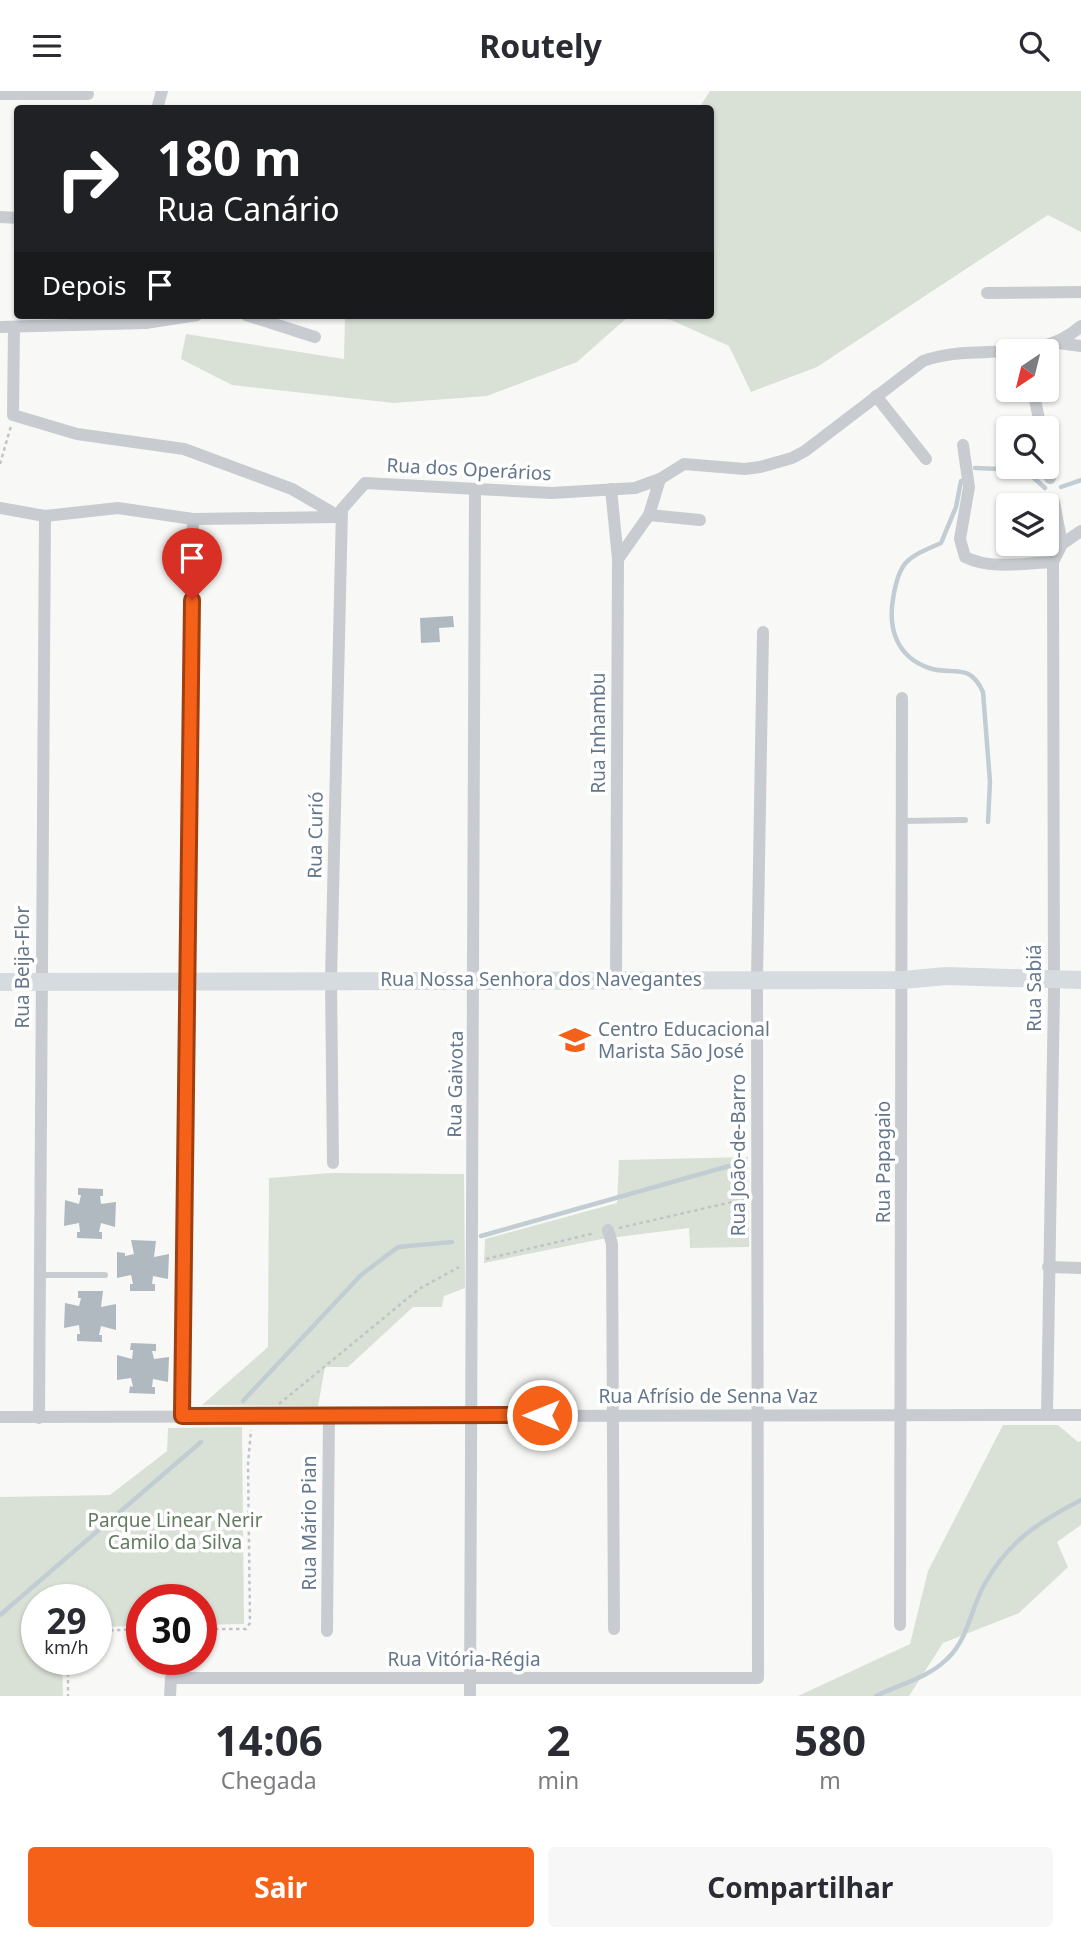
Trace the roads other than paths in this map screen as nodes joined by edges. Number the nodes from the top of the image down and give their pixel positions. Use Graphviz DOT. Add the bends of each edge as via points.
graph roads {
  1 [pos="0,94"];
  2 [pos="88,94"];
  3 [pos="1081,292"];
  4 [pos="987,293"];
  5 [pos="172,319"];
  6 [pos="259,319"];
  7 [pos="1081,326"];
  8 [pos="0,327"];
  9 [pos="14,328"];
  10 [pos="315,337"];
  11 [pos="1059,342"];
  12 [pos="1059,343"];
  13 [pos="1081,346"];
  14 [pos="996,352"];
  15 [pos="876,396"];
  16 [pos="963,445"];
  17 [pos="926,459"];
  18 [pos="660,479"];
  19 [pos="611,489"];
  20 [pos="475,490"];
  21 [pos="0,508"];
  22 [pos="341,513"];
  23 [pos="649,515"];
  24 [pos="45,516"];
  25 [pos="193,519"];
  26 [pos="701,520"];
  27 [pos="1059,528"];
  28 [pos="1081,531"];
  29 [pos="1062,544"];
  30 [pos="618,559"];
  31 [pos="1053,562"];
  32 [pos="763,632"];
  33 [pos="902,698"];
  34 [pos="965,820"];
  35 [pos="902,821"];
  36 [pos="616,978"];
  37 [pos="188,979"];
  38 [pos="757,979"];
  39 [pos="1053,979"];
  40 [pos="331,980"];
  41 [pos="475,980"];
  42 [pos="902,980"];
  43 [pos="1081,980"];
  44 [pos="0,982"];
  45 [pos="41,982"];
  46 [pos="333,1163"];
  47 [pos="608,1230"];
  48 [pos="1048,1268"];
  49 [pos="1081,1268"];
  50 [pos="40,1275"];
  51 [pos="106,1275"];
  52 [pos="329,1415"];
  53 [pos="471,1415"];
  54 [pos="613,1415"];
  55 [pos="758,1415"];
  56 [pos="901,1415"];
  57 [pos="1047,1415"];
  58 [pos="1081,1415"];
  59 [pos="182,1416"];
  60 [pos="0,1417"];
  61 [pos="39,1418"];
  62 [pos="900,1625"];
  63 [pos="614,1629"];
  64 [pos="327,1631"];
  65 [pos="470,1678"];
  66 [pos="758,1678"];
  67 [pos="170,1696"];
  68 [pos="470,1696"];
  1 -- 2 [label="street"];
  3 -- 4 [label="street"];
  5 -- 9 [label="street"];
  6 -- 10 [label="street"];
  7 -- 11 [label="street, Rua dos Operários"];
  8 -- 9 [label="street"];
  9 -- 22 [label="street" via="13,415 77,434 184,449 292,489"];
  12 -- 13 [label="street"];
  14 -- 15 [label="street, Rua dos Operários" via="943,353 923,361"];
  15 -- 17 [label="street"];
  15 -- 18 [label="street, Rua dos Operários" via="792,458 745,469 684,464"];
  16 -- 31 [label="street" via="969,487 960,539 965,557 991,564"];
  18 -- 19 [label="street, Rua dos Operários" via="635,488"];
  18 -- 23 [label="street"];
  19 -- 20 [label="street, Rua dos Operários" via="532,494"];
  19 -- 30 [label="street, Rua Inhambu"];
  20 -- 22 [label="street, Rua dos Operários" via="365,483"];
  20 -- 41 [label="street, Rua Gaivota"];
  21 -- 24 [label="street"];
  22 -- 25 [label="street"];
  22 -- 40 [label="street, Rua Curió"];
  23 -- 26 [label="street"];
  23 -- 30 [label="street"];
  24 -- 25 [label="street" via="118,509"];
  24 -- 45 [label="street, Rua Beija-Flor"];
  25 -- 37 [label="street"];
  27 -- 29 [label="street"];
  28 -- 29 [label="street"];
  29 -- 31 [label="street"];
  30 -- 36 [label="street, Rua Inhambu"];
  31 -- 39 [label="street, Rua Sabiá"];
  32 -- 38 [label="street, Rua João-de-Barro"];
  33 -- 35 [label="street, Rua Papagaio"];
  34 -- 35 [label="lane"];
  35 -- 42 [label="street, Rua Papagaio"];
  36 -- 38 [label="street, Rua Nossa Senhora dos Navegantes"];
  36 -- 41 [label="street, Rua Nossa Senhora dos Navegantes"];
  37 -- 40 [label="street, Rua Nossa Senhora dos Navegantes"];
  37 -- 45 [label="street, Rua Nossa Senhora dos Navegantes"];
  37 -- 59 [label="street"];
  38 -- 42 [label="street, Rua Nossa Senhora dos Navegantes"];
  38 -- 55 [label="street, Rua João-de-Barro"];
  39 -- 42 [label="street, Rua Nossa Senhora dos Navegantes"];
  39 -- 43 [label="street, Rua Nossa Senhora dos Navegantes"];
  39 -- 48 [label="street, Rua Sabiá"];
  40 -- 41 [label="street, Rua Nossa Senhora dos Navegantes"];
  40 -- 46 [label="street, Rua Curió"];
  41 -- 53 [label="street, Rua Gaivota"];
  42 -- 56 [label="street, Rua Papagaio"];
  44 -- 45 [label="street, Rua Nossa Senhora dos Navegantes"];
  45 -- 50 [label="street, Rua Beija-Flor"];
  47 -- 54 [label="street" via="612,1244"];
  48 -- 49 [label="street"];
  48 -- 57 [label="street, Rua Sabiá"];
  50 -- 51 [label="lane"];
  50 -- 61 [label="street, Rua Beija-Flor"];
  52 -- 53 [label="street, Rua Afrísio de Senna Vaz"];
  52 -- 59 [label="street, Rua Afrísio de Senna Vaz"];
  52 -- 64 [label="street, Rua Mário Pian"];
  53 -- 54 [label="street, Rua Afrísio de Senna Vaz"];
  53 -- 65 [label="street, Rua Gaivota"];
  54 -- 55 [label="street, Rua Afrísio de Senna Vaz"];
  54 -- 63 [label="street"];
  55 -- 56 [label="street, Rua Afrísio de Senna Vaz"];
  55 -- 66 [label="street, Rua João-de-Barro"];
  56 -- 57 [label="street, Rua Afrísio de Senna Vaz"];
  56 -- 62 [label="street, Rua Papagaio"];
  57 -- 58 [label="street, Rua Afrísio de Senna Vaz"];
  59 -- 61 [label="street, Rua Afrísio de Senna Vaz"];
  60 -- 61 [label="street, Rua Afrísio de Senna Vaz"];
  65 -- 66 [label="street, Rua Vitória-Régia"];
  65 -- 67 [label="street, Rua Vitória-Régia" via="171,1678"];
  65 -- 68 [label="street, Rua Gaivota"];
}
